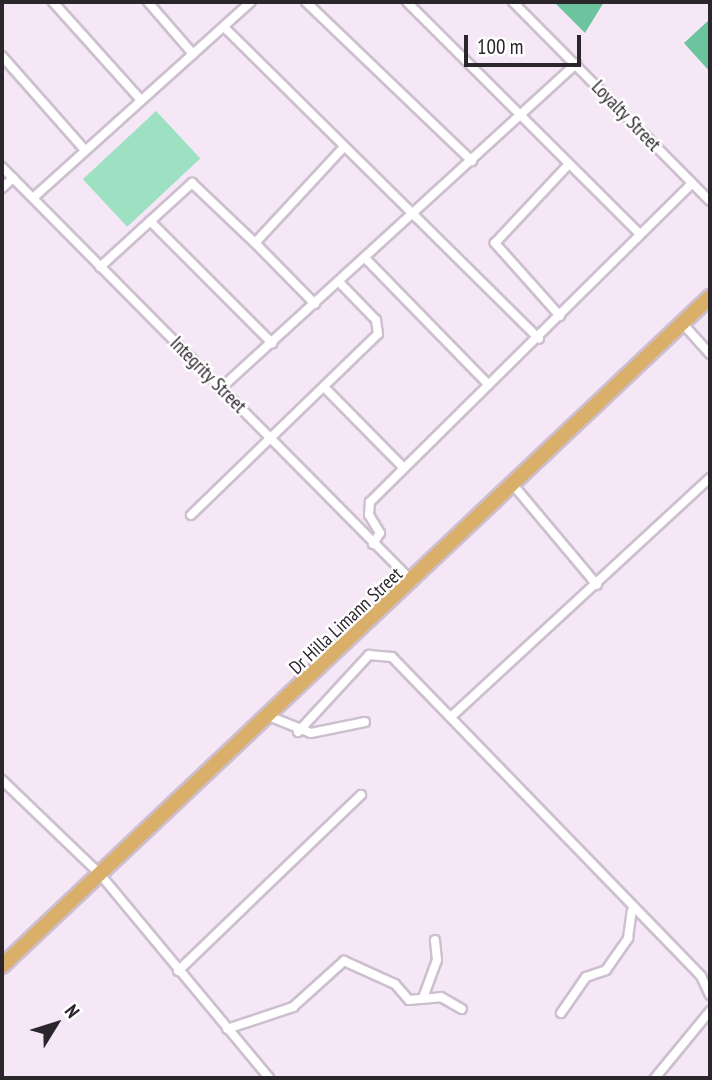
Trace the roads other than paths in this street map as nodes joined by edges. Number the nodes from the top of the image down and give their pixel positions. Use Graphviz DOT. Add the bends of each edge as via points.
graph roads {
  1 [pos="53,2"];
  2 [pos="148,2"];
  3 [pos="251,2"];
  4 [pos="306,2"];
  5 [pos="407,2"];
  6 [pos="513,2"];
  7 [pos="224,27"];
  8 [pos="193,54"];
  9 [pos="2,56"];
  10 [pos="576,64"];
  11 [pos="141,100"];
  12 [pos="521,116"];
  13 [pos="344,147"];
  14 [pos="83,148"];
  15 [pos="472,161"];
  16 [pos="569,164"];
  17 [pos="2,167"];
  18 [pos="13,178"];
  19 [pos="692,183"];
  20 [pos="2,188"];
  21 [pos="33,198"];
  22 [pos="710,201"];
  23 [pos="414,214"];
  24 [pos="150,221"];
  25 [pos="640,234"];
  26 [pos="255,243"];
  27 [pos="365,258"];
  28 [pos="100,267"];
  29 [pos="339,282"];
  30 [pos="710,297"];
  31 [pos="315,304"];
  32 [pos="561,316"];
  33 [pos="683,324"];
  34 [pos="539,339"];
  35 [pos="272,343"];
  36 [pos="710,354"];
  37 [pos="489,385"];
  38 [pos="324,387"];
  39 [pos="221,388"];
  40 [pos="271,438"];
  41 [pos="403,467"];
  42 [pos="710,478"];
  43 [pos="514,486"];
  44 [pos="191,515"];
  45 [pos="373,544"];
  46 [pos="414,583"];
  47 [pos="597,585"];
  48 [pos="453,715"];
  49 [pos="271,717"];
  50 [pos="365,722"];
  51 [pos="298,732"];
  52 [pos="2,780"];
  53 [pos="361,795"];
  54 [pos="99,873"];
  55 [pos="632,911"];
  56 [pos="435,940"];
  57 [pos="2,966"];
  58 [pos="178,971"];
  59 [pos="710,995"];
  60 [pos="423,998"];
  61 [pos="462,1009"];
  62 [pos="710,1011"];
  63 [pos="561,1013"];
  64 [pos="227,1029"];
  65 [pos="269,1078"];
  66 [pos="655,1078"];
  1 -- 11 [label="street"];
  2 -- 8 [label="street"];
  3 -- 7 [label="street"];
  4 -- 15 [label="street"];
  5 -- 12 [label="street"];
  6 -- 10 [label="street, Loyalty Street"];
  7 -- 8 [label="street"];
  7 -- 13 [label="street"];
  8 -- 11 [label="street"];
  9 -- 14 [label="street"];
  10 -- 12 [label="street"];
  10 -- 19 [label="street, Loyalty Street"];
  11 -- 14 [label="street"];
  12 -- 15 [label="street"];
  12 -- 16 [label="street"];
  13 -- 23 [label="street"];
  13 -- 26 [label="street"];
  14 -- 21 [label="street"];
  15 -- 23 [label="street"];
  16 -- 25 [label="street"];
  16 -- 32 [label="street" via="495,243"];
  17 -- 18 [label="street, Integrity Street"];
  18 -- 20 [label="street"];
  18 -- 21 [label="street, Integrity Street"];
  19 -- 22 [label="street, Loyalty Street"];
  19 -- 25 [label="street"];
  21 -- 28 [label="street, Integrity Street"];
  23 -- 27 [label="street"];
  23 -- 34 [label="street"];
  24 -- 26 [label="street" via="192,183"];
  24 -- 28 [label="street"];
  24 -- 35 [label="street"];
  25 -- 32 [label="street"];
  26 -- 31 [label="street"];
  27 -- 29 [label="street"];
  27 -- 37 [label="street"];
  28 -- 39 [label="street, Integrity Street"];
  29 -- 31 [label="street"];
  29 -- 38 [label="street" via="376,320 378,334"];
  30 -- 33 [label="highway, Dr Hilla Limann Street"];
  31 -- 35 [label="street"];
  32 -- 34 [label="street"];
  33 -- 36 [label="street"];
  33 -- 43 [label="highway, Dr Hilla Limann Street"];
  34 -- 37 [label="street"];
  35 -- 39 [label="street"];
  37 -- 41 [label="street"];
  38 -- 40 [label="street"];
  38 -- 41 [label="street"];
  39 -- 40 [label="street, Integrity Street"];
  40 -- 44 [label="street"];
  40 -- 45 [label="street, Integrity Street"];
  41 -- 45 [label="street" via="367,508 380,533"];
  42 -- 47 [label="street"];
  43 -- 46 [label="highway, Dr Hilla Limann Street"];
  43 -- 47 [label="street"];
  45 -- 46 [label="street, Integrity Street"];
  46 -- 49 [label="highway, Dr Hilla Limann Street"];
  47 -- 48 [label="street"];
  48 -- 51 [label="street" via="405,667 376,653"];
  48 -- 55 [label="street"];
  49 -- 51 [label="street"];
  49 -- 54 [label="highway, Dr Hilla Limann Street"];
  50 -- 51 [label="street" via="326,733"];
  52 -- 54 [label="street"];
  53 -- 58 [label="street"];
  54 -- 57 [label="highway, Dr Hilla Limann Street"];
  54 -- 58 [label="street"];
  55 -- 59 [label="street" via="701,976"];
  55 -- 63 [label="street" via="628,938 606,970 586,977"];
  56 -- 60 [label="street" via="437,960"];
  58 -- 64 [label="street"];
  60 -- 61 [label="street" via="441,997"];
  60 -- 64 [label="street" via="410,1000 395,984 344,961 293,1007"];
  62 -- 66 [label="street"];
  64 -- 65 [label="street"];
}
